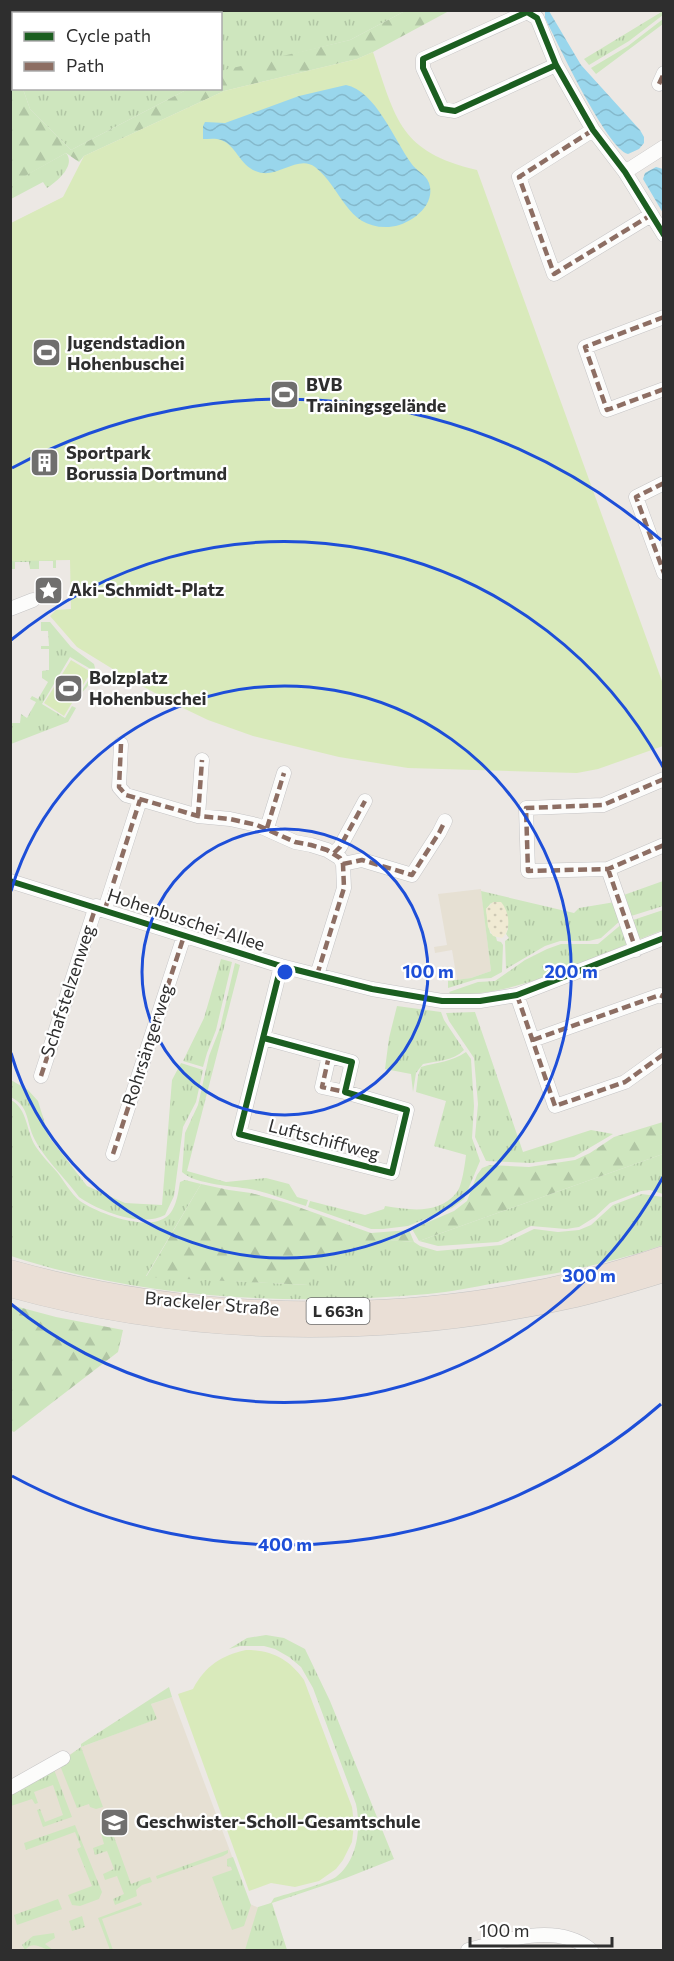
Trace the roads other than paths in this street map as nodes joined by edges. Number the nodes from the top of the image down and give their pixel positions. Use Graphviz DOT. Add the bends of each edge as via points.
graph roads {
  1 [pos="556,65"];
  2 [pos="593,130"];
  3 [pos="663,147"];
  4 [pos="625,172"];
  5 [pos="651,215"];
  6 [pos="663,235"];
  7 [pos="663,316"];
  8 [pos="663,390"];
  9 [pos="663,483"];
  10 [pos="663,573"];
  11 [pos="33,600"];
  12 [pos="10,609"];
  13 [pos="121,744"];
  14 [pos="202,760"];
  15 [pos="284,773"];
  16 [pos="663,779"];
  17 [pos="140,800"];
  18 [pos="365,801"];
  19 [pos="198,816"];
  20 [pos="445,821"];
  21 [pos="267,828"];
  22 [pos="663,845"];
  23 [pos="334,853"];
  24 [pos="344,864"];
  25 [pos="608,869"];
  26 [pos="10,881"];
  27 [pos="100,908"];
  28 [pos="184,936"];
  29 [pos="663,939"];
  30 [pos="636,950"];
  31 [pos="281,966"];
  32 [pos="317,975"];
  33 [pos="517,995"];
  34 [pos="663,997"];
  35 [pos="264,1038"];
  36 [pos="533,1040"];
  37 [pos="663,1053"];
  38 [pos="329,1056"];
  39 [pos="40,1076"];
  40 [pos="345,1092"];
  41 [pos="113,1154"];
  42 [pos="663,1256"];
  43 [pos="10,1270"];
  44 [pos="663,1272"];
  45 [pos="10,1287"];
  46 [pos="63,1758"];
  47 [pos="10,1788"];
  48 [pos="485,1948"];
  49 [pos="468,1950"];
  50 [pos="591,1950"];
  1 -- 1 [label="street" via="537,18 527,12 423,59 423,68 442,109 455,111"];
  1 -- 2 [label="street"];
  2 -- 4 [label="street"];
  2 -- 5 [label="street" via="519,177 554,274"];
  3 -- 4 [label="street"];
  4 -- 5 [label="street"];
  5 -- 6 [label="street"];
  7 -- 8 [label="street" via="585,347 607,410"];
  9 -- 10 [label="street" via="636,497"];
  11 -- 12 [label="street"];
  13 -- 17 [label="street" via="119,788"];
  14 -- 19 [label="street"];
  15 -- 21 [label="street"];
  16 -- 25 [label="street" via="603,805 526,808 528,871"];
  17 -- 19 [label="street"];
  17 -- 27 [label="street, Schafstelzenweg"];
  18 -- 23 [label="street"];
  19 -- 21 [label="street"];
  20 -- 24 [label="street" via="412,875 362,860"];
  21 -- 23 [label="street" via="295,842"];
  22 -- 25 [label="street"];
  23 -- 24 [label="street"];
  24 -- 32 [label="street" via="342,895"];
  25 -- 30 [label="street"];
  26 -- 27 [label="street, Hohenbuschei-Allee"];
  27 -- 28 [label="street, Hohenbuschei-Allee"];
  27 -- 39 [label="street, Schafstelzenweg"];
  28 -- 31 [label="street, Hohenbuschei-Allee"];
  28 -- 41 [label="street, Rohrsängerweg"];
  29 -- 30 [label="street, Hohenbuschei-Allee"];
  30 -- 33 [label="street, Hohenbuschei-Allee"];
  31 -- 32 [label="street, Hohenbuschei-Allee"];
  31 -- 35 [label="street, Luftschiffweg"];
  32 -- 33 [label="street, Hohenbuschei-Allee" via="442,1001 480,1001"];
  33 -- 36 [label="street"];
  34 -- 36 [label="street"];
  35 -- 38 [label="street"];
  35 -- 40 [label="street, Luftschiffweg" via="239,1134 392,1173 407,1110"];
  36 -- 37 [label="street" via="555,1106 624,1082"];
  38 -- 40 [label="street" via="352,1062"];
  38 -- 40 [label="street, Luftschiffweg" via="322,1087"];
  42 -- 43 [label="highway, Brackeler Straße / L 663n" via="514,1294 417,1307 332,1311 169,1303 72,1286"];
  44 -- 45 [label="highway, Brackeler Straße / L 663n" via="577,1297 506,1311 391,1325 333,1327 167,1318"];
  46 -- 47 [label="street"];
  48 -- 49 [label="street"];
  48 -- 50 [label="street" via="518,1939 559,1936"];
}
